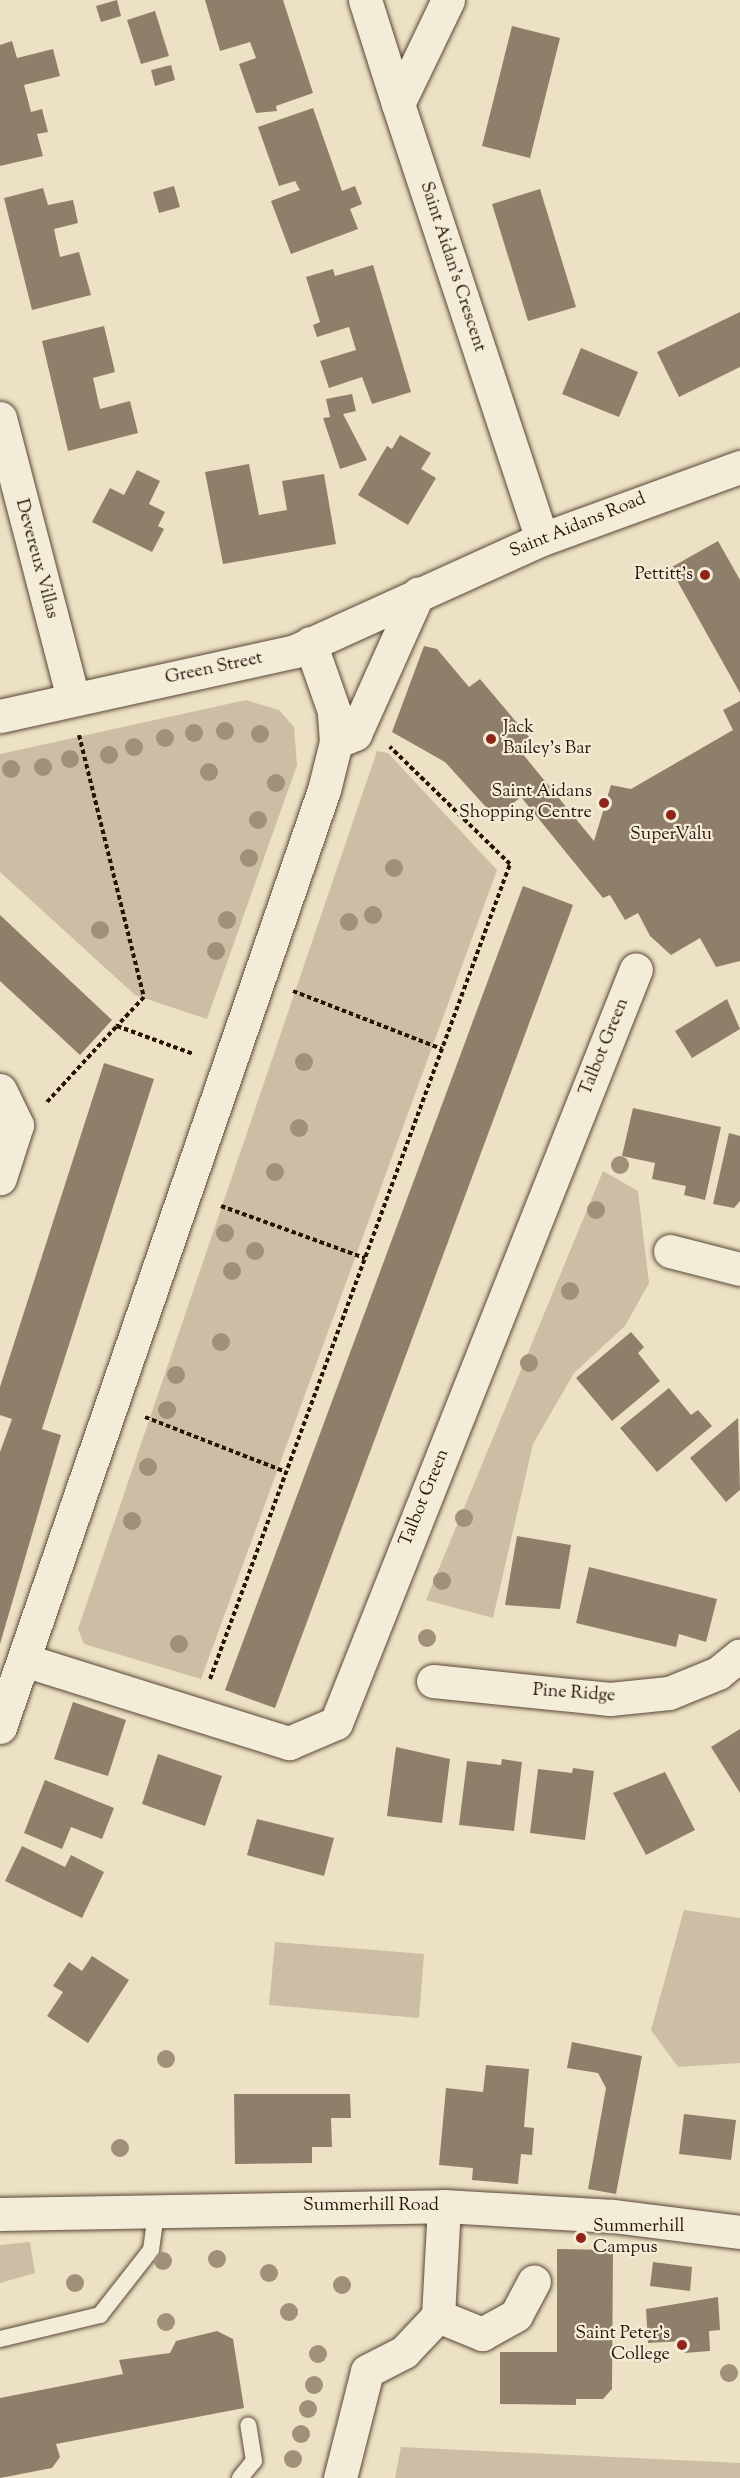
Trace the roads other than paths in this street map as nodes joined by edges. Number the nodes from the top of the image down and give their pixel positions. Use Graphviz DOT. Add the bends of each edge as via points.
graph roads {
  1 [pos="365,0"];
  2 [pos="448,0"];
  3 [pos="398,104"];
  4 [pos="0,418"];
  5 [pos="740,466"];
  6 [pos="542,539"];
  7 [pos="418,594"];
  8 [pos="310,644"];
  9 [pos="76,714"];
  10 [pos="0,716"];
  11 [pos="336,742"];
  12 [pos="636,969"];
  13 [pos="0,1090"];
  14 [pos="0,1178"];
  15 [pos="670,1251"];
  16 [pos="740,1269"];
  17 [pos="740,1655"];
  18 [pos="24,1660"];
  19 [pos="433,1681"];
  20 [pos="0,1727"];
  21 [pos="444,2206"];
  22 [pos="157,2208"];
  23 [pos="0,2214"];
  24 [pos="740,2232"];
  25 [pos="534,2281"];
  26 [pos="438,2316"];
  27 [pos="0,2339"];
  28 [pos="248,2425"];
  29 [pos="240,2478"];
  30 [pos="340,2478"];
  1 -- 3 [label="street"];
  2 -- 3 [label="street"];
  3 -- 6 [label="street, Saint Aidan's Crescent"];
  4 -- 9 [label="street, Devereux Villas"];
  5 -- 6 [label="street, Saint Aidans Road"];
  6 -- 7 [label="street, Saint Aidans Road"];
  7 -- 8 [label="street, Green Street"];
  7 -- 11 [label="street" via="355,734"];
  8 -- 9 [label="street, Green Street"];
  8 -- 11 [label="street" via="334,711"];
  9 -- 10 [label="street, Green Street"];
  11 -- 18 [label="street"];
  12 -- 18 [label="street, Talbot Green" via="336,1722 290,1743"];
  13 -- 14 [label="street" via="17,1125"];
  15 -- 16 [label="street"];
  17 -- 19 [label="street, Pine Ridge" via="718,1673 669,1693 610,1699"];
  18 -- 20 [label="street"];
  21 -- 22 [label="street, Summerhill Road"];
  21 -- 24 [label="street, Summerhill Road" via="613,2216"];
  21 -- 26 [label="street"];
  22 -- 23 [label="street, Summerhill Road"];
  22 -- 27 [label="lane" via="151,2250 100,2315"];
  25 -- 26 [label="street" via="516,2314 482,2334"];
  26 -- 30 [label="street" via="404,2352 367,2371"];
  28 -- 29 [label="lane" via="254,2461"];
}
